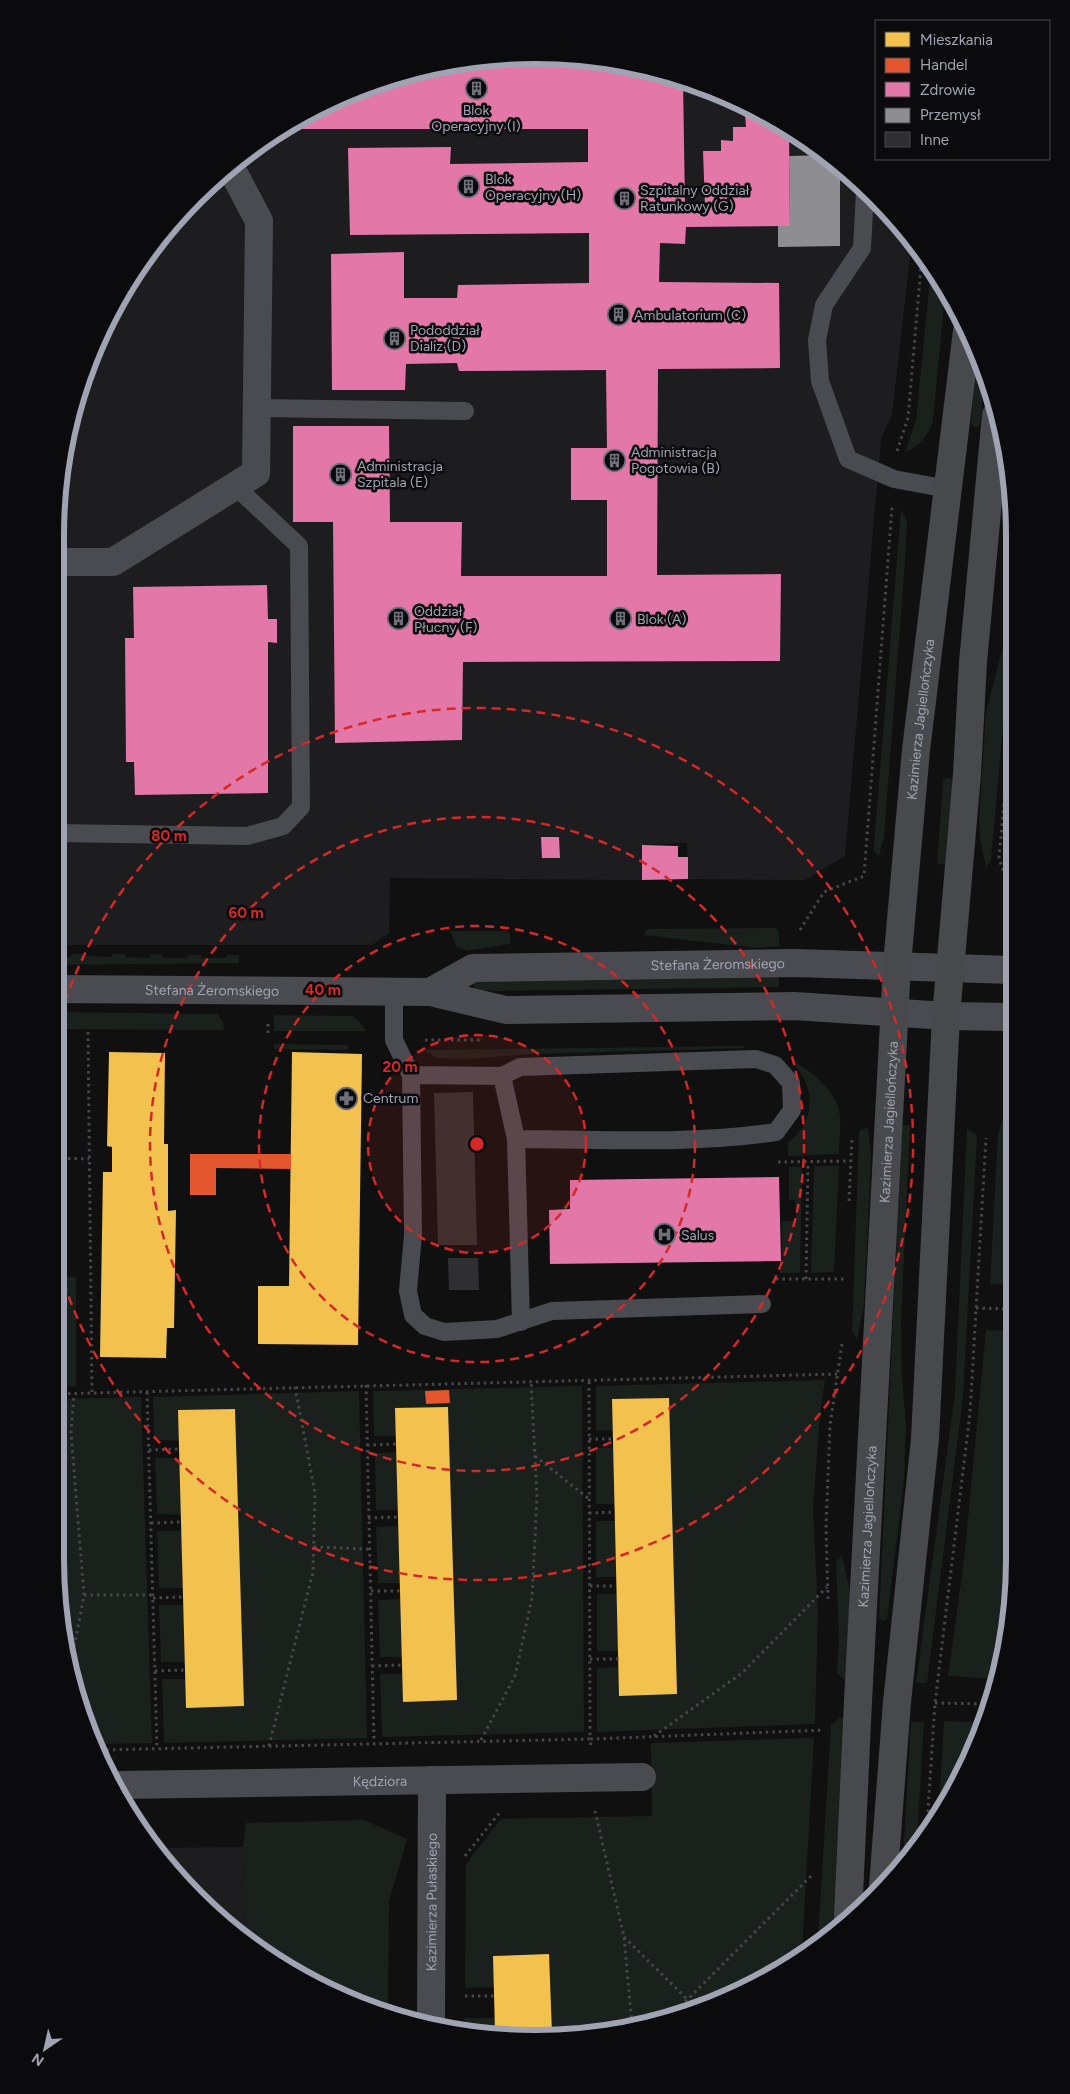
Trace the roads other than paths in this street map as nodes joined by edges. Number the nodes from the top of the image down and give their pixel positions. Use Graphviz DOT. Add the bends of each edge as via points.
graph roads {
  1 [pos="234,173"];
  2 [pos="865,199"];
  3 [pos="965,344"];
  4 [pos="257,408"];
  5 [pos="465,411"];
  6 [pos="994,432"];
  7 [pos="234,485"];
  8 [pos="948,489"];
  9 [pos="64,562"];
  10 [pos="64,833"];
  11 [pos="897,965"];
  12 [pos="950,968"];
  13 [pos="1006,970"];
  14 [pos="64,989"];
  15 [pos="430,992"];
  16 [pos="394,993"];
  17 [pos="894,1013"];
  18 [pos="946,1016"];
  19 [pos="1006,1017"];
  20 [pos="411,1075"];
  21 [pos="502,1076"];
  22 [pos="516,1139"];
  23 [pos="762,1304"];
  24 [pos="521,1322"];
  25 [pos="642,1777"];
  26 [pos="432,1780"];
  27 [pos="121,1784"];
  28 [pos="884,1875"];
  29 [pos="848,1911"];
  30 [pos="431,2018"];
  1 -- 4 [label="street" via="259,221"];
  2 -- 8 [label="lane" via="862,248 824,305 817,340 820,381 848,459 894,479"];
  3 -- 8 [label="main road, Kazimierza Jagiellończyka"];
  4 -- 5 [label="lane"];
  4 -- 7 [label="street" via="256,473"];
  6 -- 12 [label="main road"];
  7 -- 9 [label="street" via="113,562"];
  7 -- 10 [label="lane" via="299,546 301,807 283,826 247,836"];
  8 -- 11 [label="main road, Kazimierza Jagiellończyka" via="916,750"];
  11 -- 12 [label="street, Stefana Żeromskiego"];
  11 -- 15 [label="street, Stefana Żeromskiego" via="794,963 473,968"];
  11 -- 17 [label="main road, Kazimierza Jagiellończyka"];
  12 -- 13 [label="street, Stefana Żeromskiego"];
  12 -- 18 [label="main road"];
  14 -- 16 [label="street, Stefana Żeromskiego"];
  15 -- 16 [label="street, Stefana Żeromskiego"];
  15 -- 17 [label="street, Stefana Żeromskiego" via="506,1010 794,1006"];
  16 -- 20 [label="lane" via="394,1040"];
  17 -- 18 [label="street, Stefana Żeromskiego"];
  17 -- 29 [label="main road, Kazimierza Jagiellończyka"];
  18 -- 19 [label="street, Stefana Żeromskiego"];
  18 -- 28 [label="main road" via="925,1439 897,1702"];
  20 -- 21 [label="lane"];
  20 -- 24 [label="lane" via="413,1235 408,1291 412,1315 425,1326 444,1332 497,1329"];
  21 -- 22 [label="lane"];
  21 -- 22 [label="lane" via="520,1067 756,1058 775,1065 791,1083 792,1110 776,1132 686,1140"];
  22 -- 24 [label="lane"];
  23 -- 24 [label="lane" via="552,1311"];
  25 -- 26 [label="street, Kędziora"];
  26 -- 27 [label="street, Kędziora"];
  26 -- 30 [label="street, Kazimierza Pułaskiego"];
}
